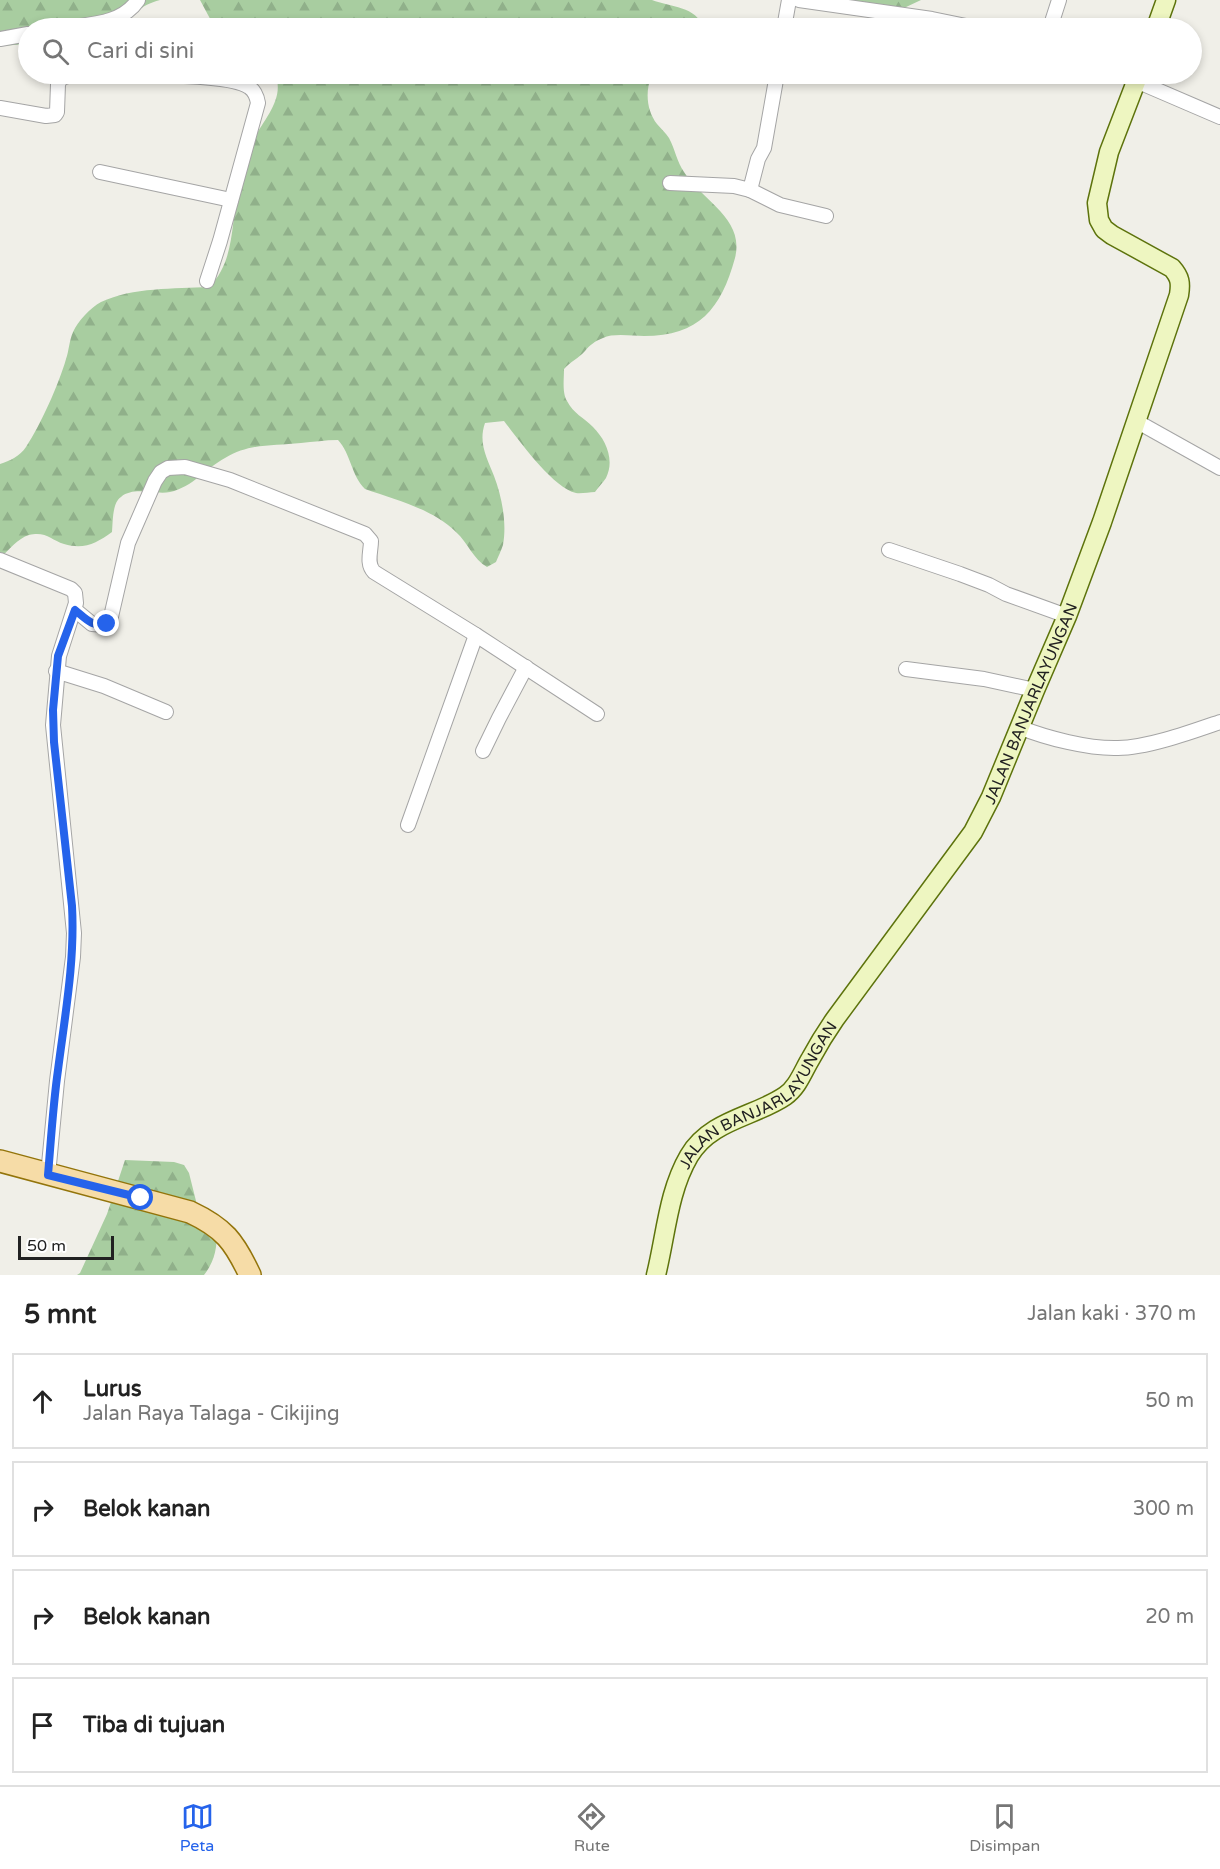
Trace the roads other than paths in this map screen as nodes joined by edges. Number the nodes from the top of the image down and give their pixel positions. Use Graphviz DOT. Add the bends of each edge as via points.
graph roads {
  1 [pos="138,0"];
  2 [pos="789,0"];
  3 [pos="799,0"];
  4 [pos="1059,0"];
  5 [pos="1166,0"];
  6 [pos="116,18"];
  7 [pos="786,18"];
  8 [pos="925,18"];
  9 [pos="1053,18"];
  10 [pos="1160,18"];
  11 [pos="18,36"];
  12 [pos="0,39"];
  13 [pos="58,84"];
  14 [pos="238,84"];
  15 [pos="775,84"];
  16 [pos="1129,84"];
  17 [pos="1149,84"];
  18 [pos="0,108"];
  19 [pos="1220,117"];
  20 [pos="100,172"];
  21 [pos="670,183"];
  22 [pos="750,190"];
  23 [pos="231,200"];
  24 [pos="826,216"];
  25 [pos="207,281"];
  26 [pos="1136,421"];
  27 [pos="1220,468"];
  28 [pos="889,550"];
  29 [pos="0,560"];
  30 [pos="75,610"];
  31 [pos="1067,616"];
  32 [pos="476,635"];
  33 [pos="526,668"];
  34 [pos="906,669"];
  35 [pos="56,671"];
  36 [pos="1035,690"];
  37 [pos="166,712"];
  38 [pos="597,714"];
  39 [pos="1220,722"];
  40 [pos="1019,728"];
  41 [pos="483,751"];
  42 [pos="408,825"];
  43 [pos="0,1161"];
  44 [pos="48,1175"];
  45 [pos="250,1275"];
  46 [pos="656,1275"];
  1 -- 6 [label="street"];
  2 -- 7 [label="street"];
  3 -- 8 [label="street"];
  4 -- 9 [label="street"];
  5 -- 10 [label="street"];
  11 -- 12 [label="street"];
  13 -- 18 [label="street" via="55,115"];
  14 -- 23 [label="street" via="248,86 258,103"];
  15 -- 22 [label="street" via="764,148"];
  16 -- 26 [label="street, JALAN BANJARLAYUNGAN" via="1108,152 1097,203 1099,220 1112,235 1172,268 1180,284"];
  17 -- 19 [label="street"];
  20 -- 23 [label="street"];
  21 -- 22 [label="street"];
  22 -- 24 [label="street" via="780,205"];
  23 -- 25 [label="street"];
  26 -- 27 [label="street"];
  26 -- 31 [label="street, JALAN BANJARLAYUNGAN"];
  28 -- 31 [label="street"];
  29 -- 30 [label="street" via="71,589 76,597"];
  30 -- 32 [label="street" via="92,624 104,626 110,621 128,543 155,481 168,468 185,467 230,480 365,534 371,541 372,570"];
  30 -- 35 [label="street"];
  31 -- 36 [label="street, JALAN BANJARLAYUNGAN"];
  32 -- 33 [label="street"];
  32 -- 42 [label="street"];
  33 -- 38 [label="street"];
  33 -- 41 [label="street"];
  34 -- 36 [label="street"];
  35 -- 37 [label="street"];
  35 -- 44 [label="street" via="54,734 74,933"];
  36 -- 40 [label="street, JALAN BANJARLAYUNGAN"];
  39 -- 40 [label="street" via="1134,747 1117,748 1046,737"];
  40 -- 46 [label="street, JALAN BANJARLAYUNGAN" via="973,832 835,1019 795,1086 770,1104 727,1122 707,1135 690,1154 676,1184"];
  43 -- 44 [label="main road"];
  44 -- 45 [label="main road" via="180,1209 211,1222 228,1237"];
}
